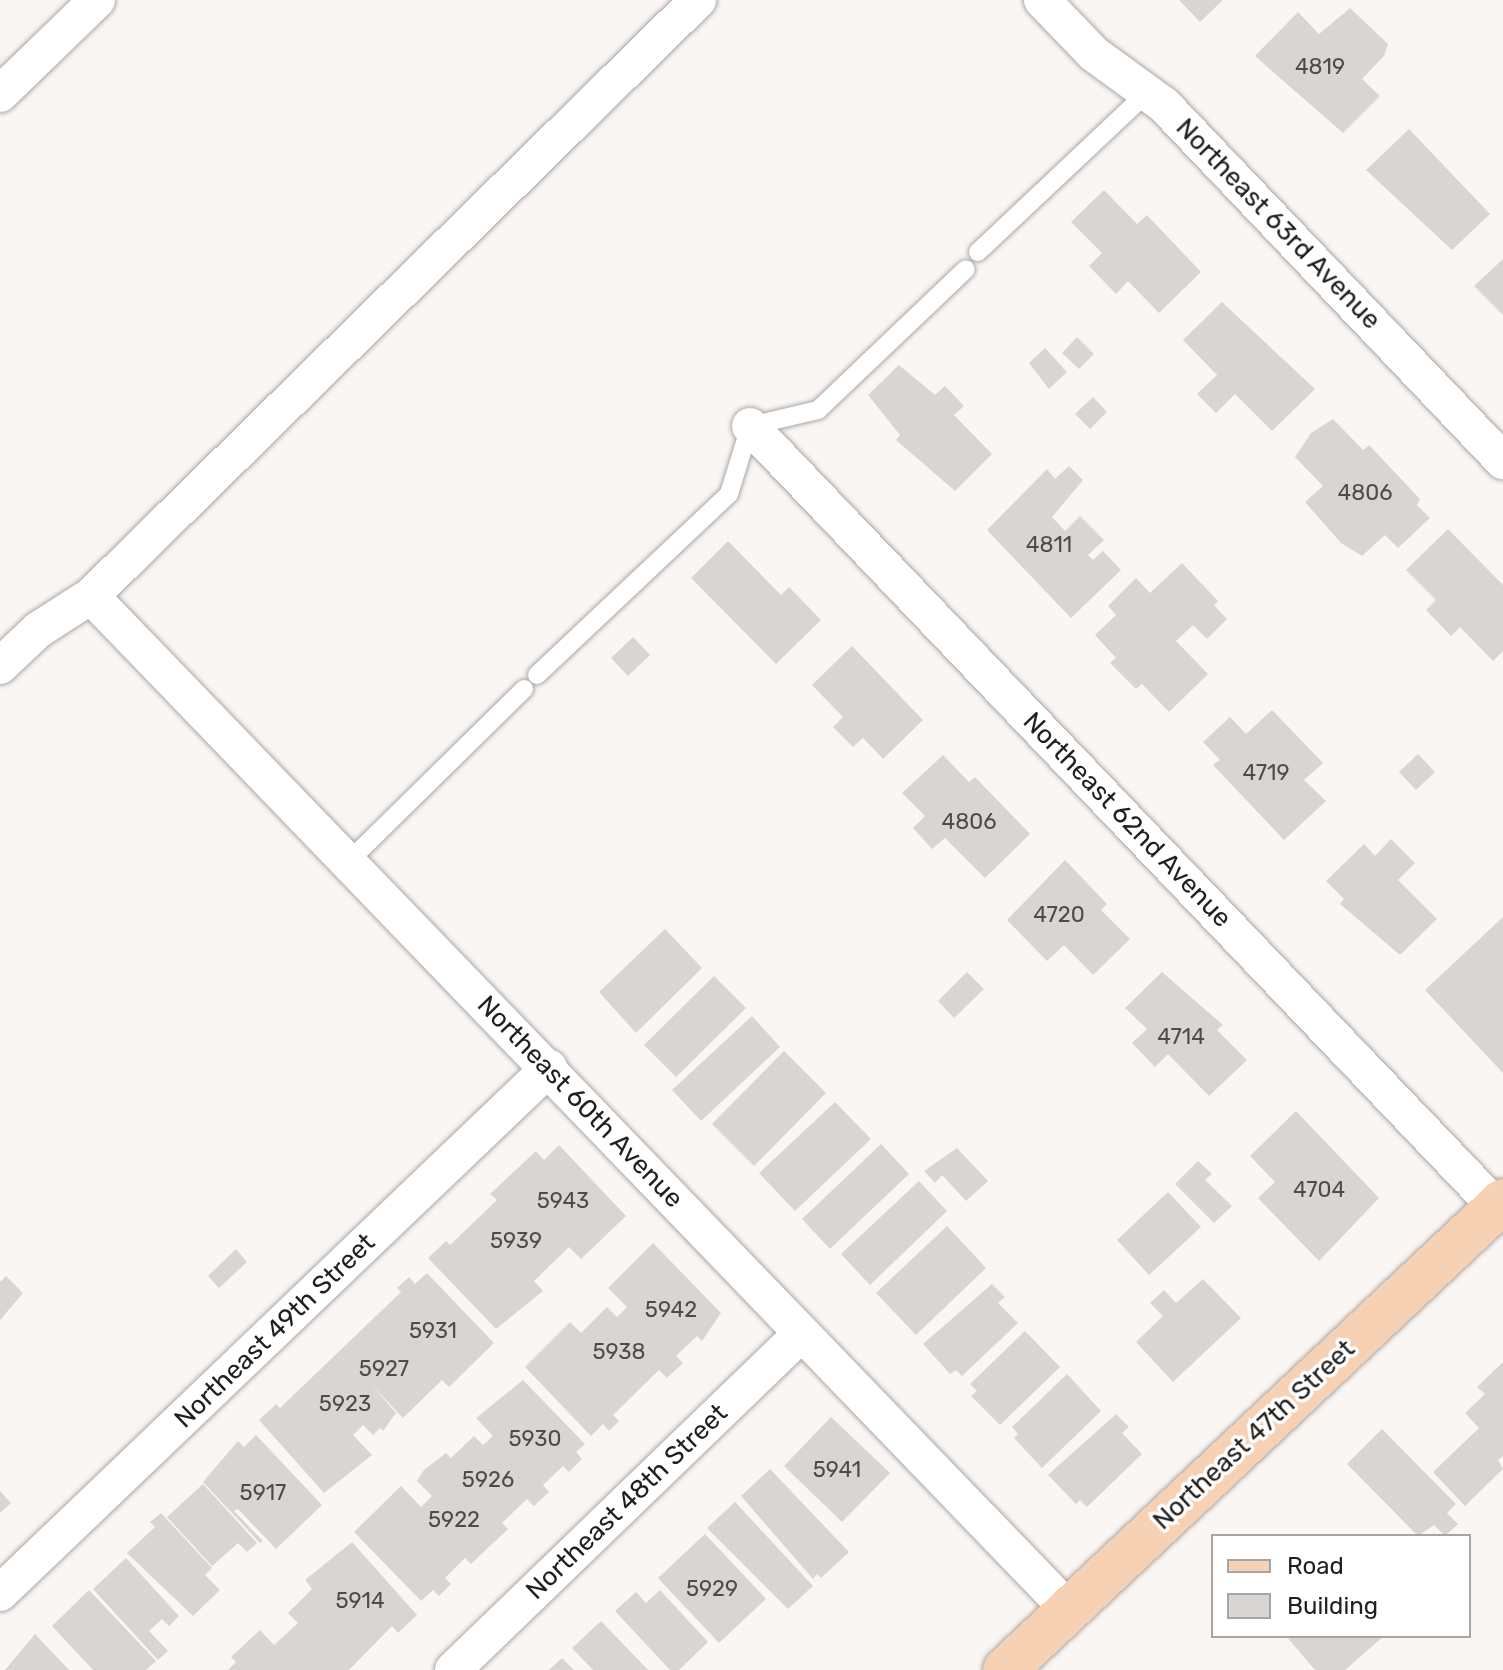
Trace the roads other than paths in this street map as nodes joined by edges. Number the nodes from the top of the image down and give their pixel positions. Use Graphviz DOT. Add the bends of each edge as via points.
graph roads {
  1 [pos="97,0"];
  2 [pos="698,0"];
  3 [pos="1042,0"];
  4 [pos="1149,91"];
  5 [pos="0,94"];
  6 [pos="978,252"];
  7 [pos="966,269"];
  8 [pos="750,426"];
  9 [pos="1503,461"];
  10 [pos="91,596"];
  11 [pos="0,666"];
  12 [pos="537,675"];
  13 [pos="524,689"];
  14 [pos="348,862"];
  15 [pos="549,1068"];
  16 [pos="1501,1207"];
  17 [pos="801,1334"];
  18 [pos="0,1593"];
  19 [pos="1068,1609"];
  20 [pos="453,1670"];
  21 [pos="1005,1670"];
  1 -- 5 [label="street"];
  2 -- 10 [label="street"];
  3 -- 4 [label="street, Northeast 63rd Avenue" via="1094,54"];
  4 -- 6 [label="lane"];
  4 -- 9 [label="street, Northeast 63rd Avenue"];
  7 -- 8 [label="lane" via="818,410"];
  8 -- 12 [label="lane" via="729,494"];
  8 -- 16 [label="street, Northeast 62nd Avenue"];
  10 -- 11 [label="street" via="38,630"];
  10 -- 14 [label="street, Northeast 60th Avenue"];
  13 -- 14 [label="lane"];
  14 -- 15 [label="street, Northeast 60th Avenue"];
  15 -- 17 [label="street, Northeast 60th Avenue"];
  15 -- 18 [label="street, Northeast 49th Street"];
  16 -- 19 [label="street, Northeast 47th Street"];
  17 -- 19 [label="street, Northeast 60th Avenue"];
  17 -- 20 [label="street, Northeast 48th Street"];
  19 -- 21 [label="street, Northeast 47th Street"];
}
